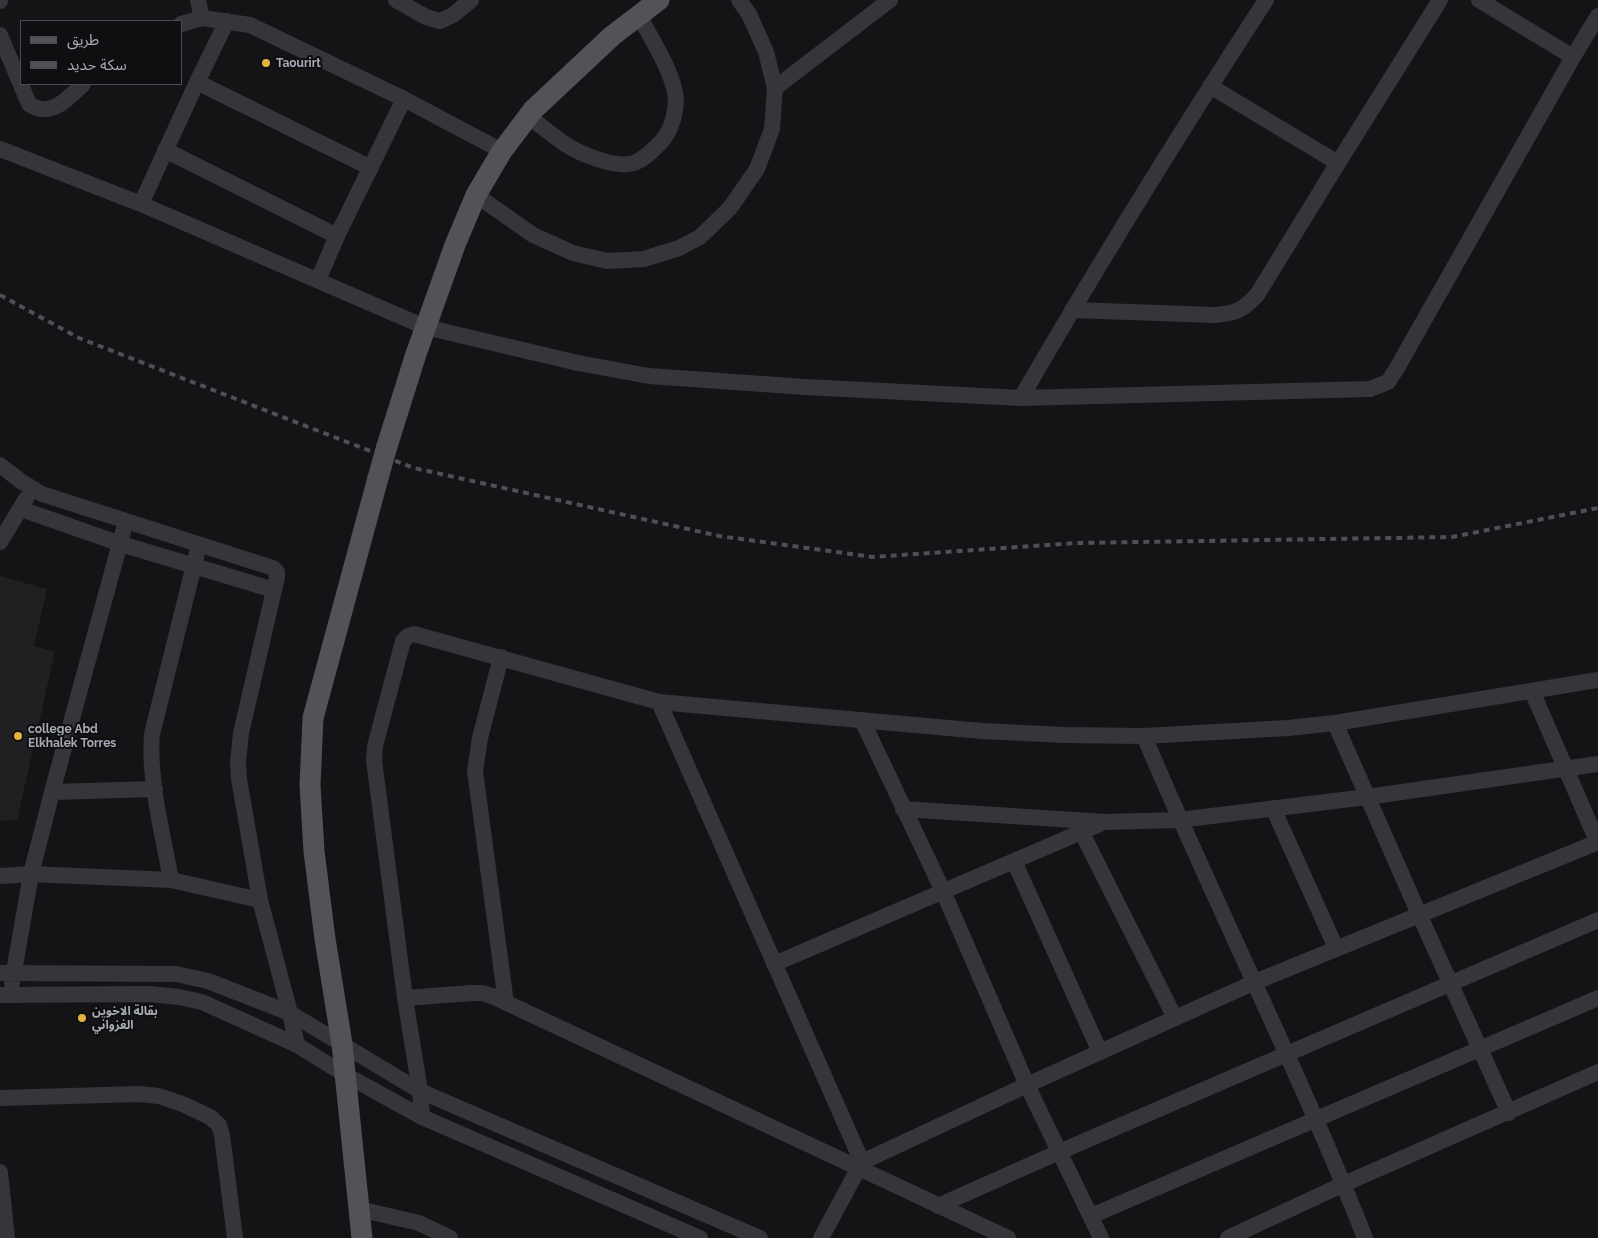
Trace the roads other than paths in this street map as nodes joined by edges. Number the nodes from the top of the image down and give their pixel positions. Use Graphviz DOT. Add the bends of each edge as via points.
graph roads {
  1 [pos="198,0"];
  2 [pos="396,0"];
  3 [pos="471,0"];
  4 [pos="659,0"];
  5 [pos="739,0"];
  6 [pos="890,0"];
  7 [pos="1266,0"];
  8 [pos="1440,0"];
  9 [pos="1479,0"];
  10 [pos="638,15"];
  11 [pos="1598,16"];
  12 [pos="202,18"];
  13 [pos="227,21"];
  14 [pos="182,24"];
  15 [pos="0,35"];
  16 [pos="1573,57"];
  17 [pos="196,82"];
  18 [pos="20,83"];
  19 [pos="21,85"];
  20 [pos="82,85"];
  21 [pos="1210,86"];
  22 [pos="775,88"];
  23 [pos="404,99"];
  24 [pos="528,116"];
  25 [pos="0,149"];
  26 [pos="165,150"];
  27 [pos="502,151"];
  28 [pos="1338,163"];
  29 [pos="371,168"];
  30 [pos="476,194"];
  31 [pos="141,204"];
  32 [pos="337,236"];
  33 [pos="318,280"];
  34 [pos="1072,310"];
  35 [pos="425,326"];
  36 [pos="1021,398"];
  37 [pos="0,465"];
  38 [pos="33,489"];
  39 [pos="20,509"];
  40 [pos="126,521"];
  41 [pos="0,542"];
  42 [pos="121,544"];
  43 [pos="199,545"];
  44 [pos="194,567"];
  45 [pos="274,590"];
  46 [pos="501,657"];
  47 [pos="1598,680"];
  48 [pos="1532,690"];
  49 [pos="660,702"];
  50 [pos="862,720"];
  51 [pos="1335,723"];
  52 [pos="1144,736"];
  53 [pos="1598,764"];
  54 [pos="1566,768"];
  55 [pos="155,789"];
  56 [pos="52,792"];
  57 [pos="1368,797"];
  58 [pos="1272,808"];
  59 [pos="903,809"];
  60 [pos="1179,820"];
  61 [pos="1105,822"];
  62 [pos="1082,831"];
  63 [pos="1598,842"];
  64 [pos="1014,860"];
  65 [pos="31,874"];
  66 [pos="0,876"];
  67 [pos="171,880"];
  68 [pos="944,891"];
  69 [pos="260,900"];
  70 [pos="1419,914"];
  71 [pos="1598,920"];
  72 [pos="1336,948"];
  73 [pos="774,964"];
  74 [pos="7,972"];
  75 [pos="1255,982"];
  76 [pos="1450,984"];
  77 [pos="5,995"];
  78 [pos="405,998"];
  79 [pos="1598,998"];
  80 [pos="506,1003"];
  81 [pos="290,1013"];
  82 [pos="1175,1018"];
  83 [pos="342,1044"];
  84 [pos="297,1045"];
  85 [pos="1480,1050"];
  86 [pos="1100,1052"];
  87 [pos="1287,1055"];
  88 [pos="1598,1072"];
  89 [pos="344,1074"];
  90 [pos="1027,1085"];
  91 [pos="420,1091"];
  92 [pos="0,1098"];
  93 [pos="1509,1113"];
  94 [pos="422,1117"];
  95 [pos="1315,1119"];
  96 [pos="1059,1152"];
  97 [pos="860,1165"];
  98 [pos="0,1172"];
  99 [pos="1344,1184"];
  100 [pos="938,1206"];
  101 [pos="359,1209"];
  102 [pos="1091,1216"];
  103 [pos="7,1238"];
  104 [pos="236,1238"];
  105 [pos="362,1238"];
  106 [pos="450,1238"];
  107 [pos="700,1238"];
  108 [pos="760,1238"];
  109 [pos="821,1238"];
  110 [pos="1008,1238"];
  111 [pos="1102,1238"];
  112 [pos="1228,1238"];
  113 [pos="1365,1238"];
  1 -- 12 [label="street"];
  2 -- 3 [label="street" via="440,21"];
  4 -- 10 [label="main road"];
  5 -- 22 [label="street" via="766,52"];
  6 -- 22 [label="street"];
  7 -- 21 [label="street"];
  8 -- 28 [label="street"];
  9 -- 16 [label="street"];
  10 -- 24 [label="main road"];
  10 -- 24 [label="street" via="676,93 674,114 666,136 650,154 633,163 615,164 566,145"];
  11 -- 16 [label="street"];
  12 -- 13 [label="street"];
  12 -- 14 [label="street"];
  13 -- 17 [label="street"];
  13 -- 23 [label="street" via="250,25"];
  15 -- 18 [label="street"];
  16 -- 36 [label="street" via="1388,382 1370,389"];
  17 -- 26 [label="street"];
  17 -- 29 [label="street"];
  19 -- 20 [label="street" via="29,104 41,110 59,105"];
  21 -- 28 [label="street"];
  21 -- 34 [label="street"];
  22 -- 30 [label="street" via="772,129 757,169 730,208 700,237 679,248 644,259 607,261 573,253 533,235"];
  23 -- 27 [label="street"];
  23 -- 29 [label="street"];
  24 -- 27 [label="main road"];
  25 -- 31 [label="street"];
  26 -- 31 [label="street"];
  26 -- 32 [label="street"];
  27 -- 30 [label="main road"];
  28 -- 34 [label="street" via="1257,295 1246,306 1233,313 1215,315"];
  29 -- 32 [label="street"];
  30 -- 35 [label="main road"];
  31 -- 33 [label="street"];
  32 -- 33 [label="street"];
  33 -- 35 [label="street"];
  34 -- 36 [label="street"];
  35 -- 36 [label="street" via="578,363 649,376"];
  35 -- 83 [label="main road, bridge" via="387,446 313,718 310,785 314,851"];
  37 -- 38 [label="street"];
  38 -- 39 [label="street"];
  38 -- 40 [label="street"];
  39 -- 41 [label="street"];
  39 -- 42 [label="street"];
  40 -- 42 [label="street"];
  40 -- 43 [label="street"];
  42 -- 44 [label="street"];
  42 -- 56 [label="street"];
  43 -- 44 [label="street"];
  43 -- 45 [label="street" via="273,568 277,572"];
  44 -- 45 [label="street"];
  44 -- 55 [label="street" via="152,734"];
  45 -- 69 [label="street" via="241,733 238,762"];
  46 -- 49 [label="street"];
  46 -- 78 [label="street" via="414,634 403,641 375,746 374,774"];
  46 -- 80 [label="street" via="475,771"];
  47 -- 48 [label="street"];
  48 -- 51 [label="street"];
  48 -- 54 [label="street"];
  49 -- 50 [label="street"];
  49 -- 73 [label="street"];
  50 -- 52 [label="street" via="1065,735"];
  50 -- 59 [label="street"];
  51 -- 52 [label="street"];
  51 -- 57 [label="street"];
  52 -- 60 [label="street"];
  53 -- 54 [label="street"];
  54 -- 57 [label="street"];
  54 -- 63 [label="street"];
  55 -- 56 [label="street"];
  55 -- 67 [label="street"];
  56 -- 65 [label="street"];
  57 -- 58 [label="street"];
  57 -- 70 [label="street"];
  58 -- 60 [label="street"];
  58 -- 72 [label="street"];
  59 -- 61 [label="street"];
  59 -- 68 [label="street"];
  60 -- 61 [label="street"];
  60 -- 75 [label="street"];
  61 -- 62 [label="street"];
  62 -- 64 [label="street"];
  62 -- 82 [label="street"];
  63 -- 70 [label="street"];
  64 -- 68 [label="street"];
  64 -- 86 [label="street"];
  65 -- 66 [label="street"];
  65 -- 67 [label="street"];
  65 -- 74 [label="street"];
  67 -- 69 [label="street"];
  68 -- 73 [label="street"];
  68 -- 90 [label="street"];
  69 -- 81 [label="street"];
  70 -- 72 [label="street"];
  70 -- 76 [label="street"];
  71 -- 76 [label="street"];
  72 -- 75 [label="street"];
  73 -- 97 [label="street"];
  74 -- 77 [label="street"];
  74 -- 81 [label="street" via="176,974 208,981"];
  75 -- 82 [label="street"];
  75 -- 87 [label="street"];
  76 -- 85 [label="street"];
  76 -- 87 [label="street"];
  77 -- 84 [label="street" via="149,994 179,997 202,1002"];
  78 -- 80 [label="street" via="482,993"];
  78 -- 91 [label="street"];
  79 -- 85 [label="street"];
  80 -- 97 [label="street"];
  81 -- 83 [label="street"];
  81 -- 84 [label="street"];
  82 -- 86 [label="street"];
  83 -- 89 [label="main road"];
  83 -- 91 [label="street"];
  84 -- 89 [label="street"];
  85 -- 93 [label="street"];
  85 -- 95 [label="street"];
  86 -- 90 [label="street"];
  87 -- 95 [label="street"];
  87 -- 96 [label="street"];
  88 -- 93 [label="street"];
  89 -- 94 [label="street"];
  89 -- 101 [label="main road"];
  90 -- 96 [label="street"];
  90 -- 97 [label="street"];
  91 -- 94 [label="street"];
  91 -- 108 [label="street"];
  92 -- 104 [label="street" via="138,1094 159,1096 210,1117 219,1125 222,1135"];
  93 -- 99 [label="street"];
  94 -- 107 [label="street"];
  95 -- 99 [label="street"];
  95 -- 102 [label="street"];
  96 -- 100 [label="street"];
  96 -- 102 [label="street"];
  97 -- 100 [label="street"];
  97 -- 109 [label="street"];
  98 -- 103 [label="street"];
  99 -- 112 [label="street"];
  99 -- 113 [label="street"];
  100 -- 110 [label="street"];
  101 -- 105 [label="main road"];
  101 -- 106 [label="street" via="418,1223"];
  102 -- 111 [label="street"];
}
